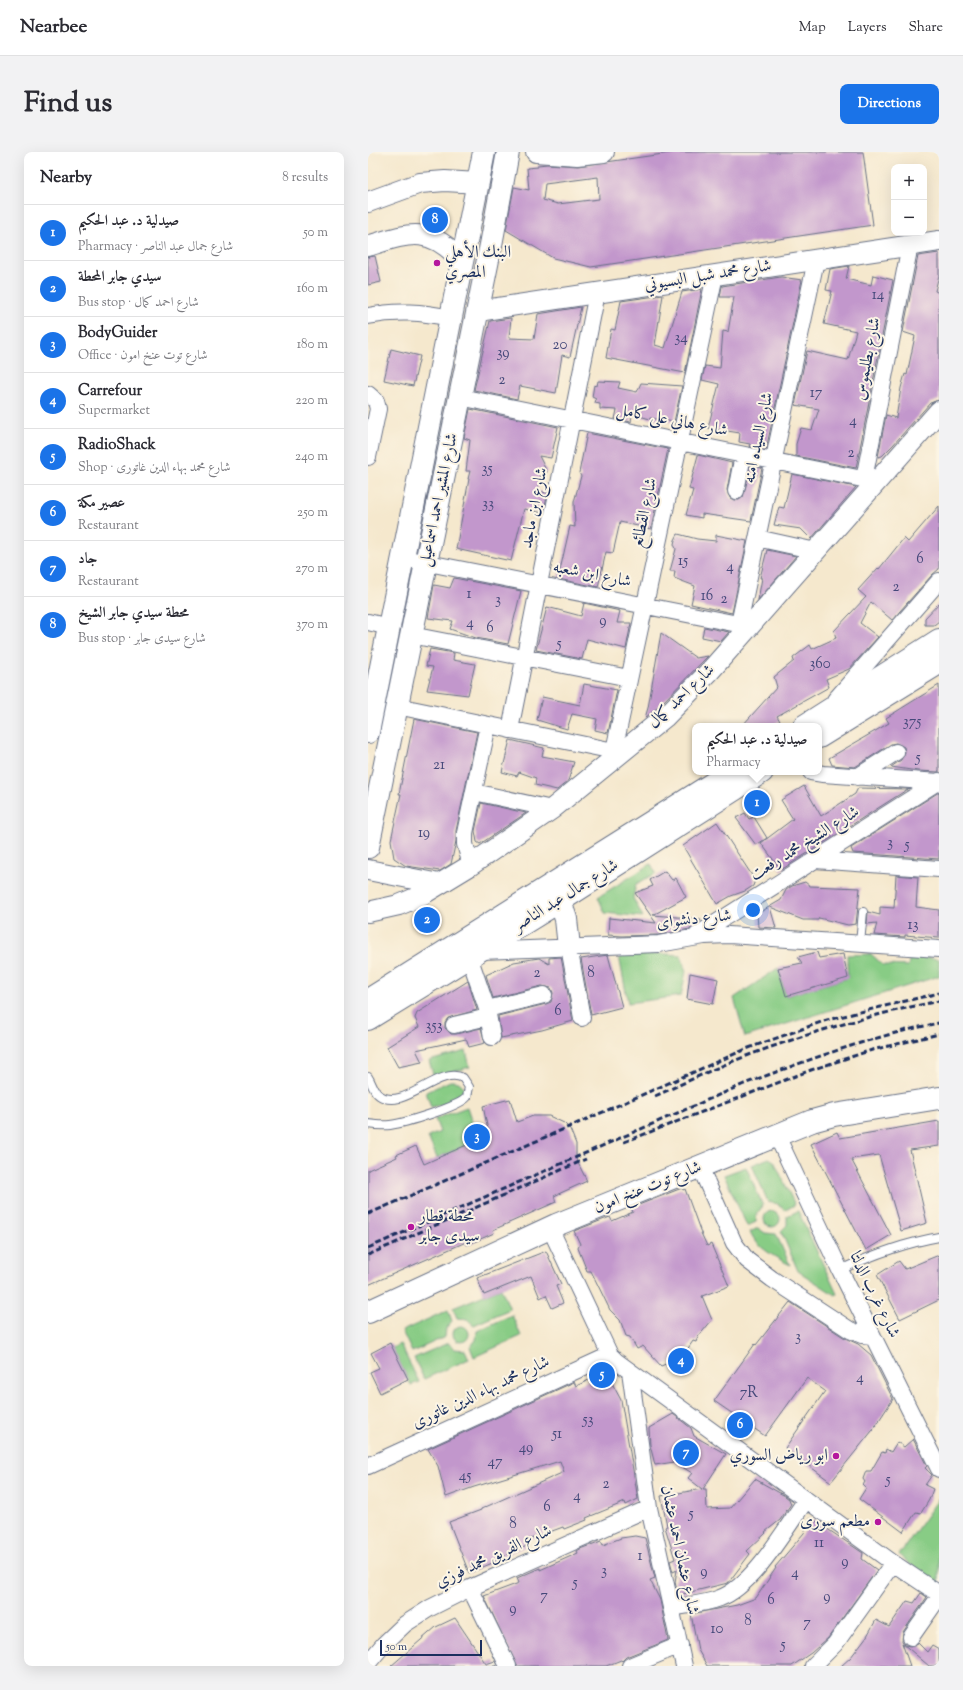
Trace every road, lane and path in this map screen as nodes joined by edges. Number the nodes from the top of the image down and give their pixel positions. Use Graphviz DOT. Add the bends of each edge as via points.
graph roads {
  1 [pos="536,152"];
  2 [pos="604,152"];
  3 [pos="484,155"];
  4 [pos="507,156"];
  5 [pos="478,183"];
  6 [pos="368,202"];
  7 [pos="939,241"];
  8 [pos="910,245"];
  9 [pos="368,246"];
  10 [pos="816,260"];
  11 [pos="462,261"];
  12 [pos="715,275"];
  13 [pos="597,293"];
  14 [pos="478,311"];
  15 [pos="368,316"];
  16 [pos="451,318"];
  17 [pos="368,394"];
  18 [pos="460,397"];
  19 [pos="939,411"];
  20 [pos="572,420"];
  21 [pos="679,442"];
  22 [pos="743,455"];
  23 [pos="368,457"];
  24 [pos="773,461"];
  25 [pos="870,481"];
  26 [pos="736,491"];
  27 [pos="757,538"];
  28 [pos="816,551"];
  29 [pos="403,558"];
  30 [pos="426,562"];
  31 [pos="939,581"];
  32 [pos="539,584"];
  33 [pos="645,605"];
  34 [pos="368,622"];
  35 [pos="744,625"];
  36 [pos="389,627"];
  37 [pos="412,635"];
  38 [pos="939,640"];
  39 [pos="524,657"];
  40 [pos="939,663"];
  41 [pos="630,678"];
  42 [pos="397,706"];
  43 [pos="824,713"];
  44 [pos="809,723"];
  45 [pos="488,725"];
  46 [pos="510,730"];
  47 [pos="368,732"];
  48 [pos="822,735"];
  49 [pos="896,752"];
  50 [pos="613,755"];
  51 [pos="822,774"];
  52 [pos="726,775"];
  53 [pos="757,775"];
  54 [pos="857,777"];
  55 [pos="939,782"];
  56 [pos="474,792"];
  57 [pos="552,809"];
  58 [pos="368,847"];
  59 [pos="815,860"];
  60 [pos="471,865"];
  61 [pos="939,869"];
  62 [pos="368,870"];
  63 [pos="439,884"];
  64 [pos="560,901"];
  65 [pos="368,912"];
  66 [pos="863,912"];
  67 [pos="692,938"];
  68 [pos="860,943"];
  69 [pos="570,947"];
  70 [pos="939,949"];
  71 [pos="473,954"];
  72 [pos="544,995"];
  73 [pos="368,1000"];
  74 [pos="487,1013"];
  75 [pos="582,1018"];
  76 [pos="368,1019"];
  77 [pos="454,1025"];
  78 [pos="492,1037"];
  79 [pos="368,1077"];
  80 [pos="939,1098"];
  81 [pos="368,1124"];
  82 [pos="777,1136"];
  83 [pos="700,1167"];
  84 [pos="550,1228"];
  85 [pos="939,1237"];
  86 [pos="840,1270"];
  87 [pos="368,1312"];
  88 [pos="873,1336"];
  89 [pos="610,1355"];
  90 [pos="630,1371"];
  91 [pos="368,1466"];
  92 [pos="939,1469"];
  93 [pos="806,1500"];
  94 [pos="649,1508"];
  95 [pos="893,1563"];
  96 [pos="470,1588"];
  97 [pos="939,1594"];
  98 [pos="939,1597"];
  99 [pos="671,1608"];
  100 [pos="911,1637"];
  101 [pos="680,1645"];
  102 [pos="368,1663"];
  103 [pos="508,1666"];
  104 [pos="630,1666"];
  105 [pos="684,1666"];
  106 [pos="813,1666"];
  1 -- 2 [label="street" via="577,155"];
  3 -- 4 [label="main road"];
  3 -- 5 [label="main road, شارع المشير احمد اسماعيل"];
  4 -- 14 [label="main road, شارع المشير احمد اسماعيل"];
  5 -- 6 [label="street" via="420,183"];
  5 -- 11 [label="main road, شارع المشير احمد اسماعيل"];
  7 -- 8 [label="street, شارع محمد شبل البسيوني"];
  8 -- 10 [label="street, شارع محمد شبل البسيوني"];
  8 -- 25 [label="street, شارع بطليموس"];
  9 -- 11 [label="street" via="404,235 420,235 446,246"];
  10 -- 12 [label="street, شارع محمد شبل البسيوني"];
  10 -- 24 [label="street, شارع السيده امنه"];
  11 -- 16 [label="main road, شارع المشير احمد اسماعيل"];
  12 -- 13 [label="street, شارع محمد شبل البسيوني"];
  12 -- 21 [label="street, شارع القطائع"];
  13 -- 14 [label="street, شارع محمد شبل البسيوني"];
  13 -- 20 [label="street, شارع ابن ماجد"];
  14 -- 18 [label="main road, شارع المشير احمد اسماعيل"];
  15 -- 16 [label="street" via="387,312 408,312"];
  16 -- 29 [label="main road, شارع المشير احمد اسماعيل"];
  17 -- 23 [label="street" via="376,401 378,409"];
  18 -- 20 [label="street, شارع هاني على كامل"];
  18 -- 30 [label="main road, شارع المشير احمد اسماعيل"];
  19 -- 25 [label="street, شارع احمد كمال"];
  20 -- 21 [label="street, شارع هاني على كامل"];
  20 -- 32 [label="street, شارع ابن ماجد"];
  21 -- 22 [label="street, شارع هاني على كامل"];
  21 -- 33 [label="street, شارع القطائع"];
  22 -- 24 [label="street, شارع هاني على كامل"];
  22 -- 26 [label="street"];
  24 -- 25 [label="street, شارع هاني على كامل"];
  24 -- 27 [label="street, شارع السيده امنه"];
  25 -- 28 [label="street, شارع احمد كمال"];
  27 -- 28 [label="street"];
  27 -- 35 [label="street, شارع السيده امنه"];
  28 -- 35 [label="street, شارع احمد كمال"];
  29 -- 30 [label="street, شارع ابن شعبه"];
  29 -- 36 [label="main road, شارع المشير احمد اسماعيل"];
  30 -- 32 [label="street, شارع ابن شعبه"];
  30 -- 37 [label="main road, شارع المشير احمد اسماعيل"];
  31 -- 43 [label="street"];
  32 -- 33 [label="street, شارع ابن شعبه"];
  32 -- 39 [label="street, شارع ابن ماجد"];
  33 -- 35 [label="street, شارع ابن شعبه"];
  33 -- 41 [label="street, شارع القطائع"];
  34 -- 36 [label="street"];
  35 -- 50 [label="street, شارع احمد كمال" via="710,671 665,716"];
  36 -- 47 [label="main road, شارع المشير احمد اسماعيل"];
  37 -- 39 [label="street"];
  37 -- 42 [label="main road, شارع المشير احمد اسماعيل"];
  38 -- 43 [label="main road"];
  39 -- 41 [label="street"];
  39 -- 46 [label="street, شارع ابن ماجد"];
  40 -- 48 [label="main road"];
  41 -- 50 [label="street, شارع القطائع"];
  42 -- 45 [label="street"];
  42 -- 58 [label="main road, شارع المشير احمد اسماعيل"];
  43 -- 44 [label="main road"];
  45 -- 46 [label="street"];
  45 -- 56 [label="street"];
  46 -- 50 [label="street"];
  49 -- 54 [label="street"];
  50 -- 57 [label="street, شارع احمد كمال"];
  51 -- 54 [label="street"];
  52 -- 73 [label="main road, شارع جمال عبد الناصر"];
  53 -- 64 [label="main road, شارع جمال عبد الناصر"];
  54 -- 55 [label="street"];
  55 -- 59 [label="street, شارع الشيخ محمد رفعت"];
  56 -- 57 [label="street"];
  56 -- 60 [label="street" via="465,833 465,844"];
  57 -- 60 [label="street, شارع احمد كمال"];
  59 -- 61 [label="street"];
  59 -- 67 [label="street, شارع الشيخ محمد رفعت"];
  60 -- 63 [label="street, شارع احمد كمال"];
  62 -- 63 [label="street"];
  63 -- 65 [label="street, شارع احمد كمال" via="399,905"];
  64 -- 69 [label="main road" via="566,919"];
  64 -- 71 [label="main road, شارع جمال عبد الناصر"];
  66 -- 68 [label="lane"];
  67 -- 68 [label="street, شارع دنشواى" via="742,935"];
  67 -- 69 [label="street, شارع دنشواى" via="659,944"];
  68 -- 70 [label="street, شارع دنشواى"];
  69 -- 71 [label="street, شارع دنشواى"];
  69 -- 75 [label="street"];
  71 -- 74 [label="street"];
  71 -- 76 [label="main road, شارع جمال عبد الناصر"];
  72 -- 74 [label="street"];
  74 -- 77 [label="street"];
  74 -- 78 [label="street"];
  79 -- 81 [label="lane" via="375,1091 389,1099 399,1098 453,1075 463,1078 469,1092 459,1104 404,1122 390,1125"];
  80 -- 82 [label="main road, شارع توت عنخ امون" via="823,1117"];
  82 -- 83 [label="main road, شارع توت عنخ امون"];
  82 -- 86 [label="street, شارع غرب الدلتا"];
  83 -- 84 [label="main road, شارع توت عنخ امون"];
  83 -- 88 [label="street" via="734,1243 747,1260 850,1330"];
  84 -- 87 [label="main road, شارع توت عنخ امون"];
  84 -- 89 [label="street"];
  85 -- 86 [label="lane" via="865,1258"];
  86 -- 88 [label="street, شارع غرب الدلتا"];
  88 -- 92 [label="street, شارع غرب الدلتا"];
  89 -- 90 [label="street"];
  89 -- 91 [label="street, شارع محمد بهاء الدين غاتورى"];
  90 -- 93 [label="street"];
  90 -- 94 [label="street, شارع عثمان احمد عثمان"];
  93 -- 95 [label="street"];
  93 -- 99 [label="street" via="759,1566 735,1590 719,1598"];
  94 -- 96 [label="street, شارع الفريق محمد فوزي"];
  94 -- 99 [label="street, شارع عثمان احمد عثمان"];
  95 -- 97 [label="street"];
  95 -- 106 [label="street" via="835,1644"];
  96 -- 102 [label="street, شارع الفريق محمد فوزي" via="430,1608 406,1624"];
  96 -- 103 [label="street"];
  98 -- 100 [label="street"];
  99 -- 101 [label="street, شارع عثمان احمد عثمان"];
  101 -- 104 [label="street"];
  101 -- 105 [label="street, شارع عثمان احمد عثمان"];
}
